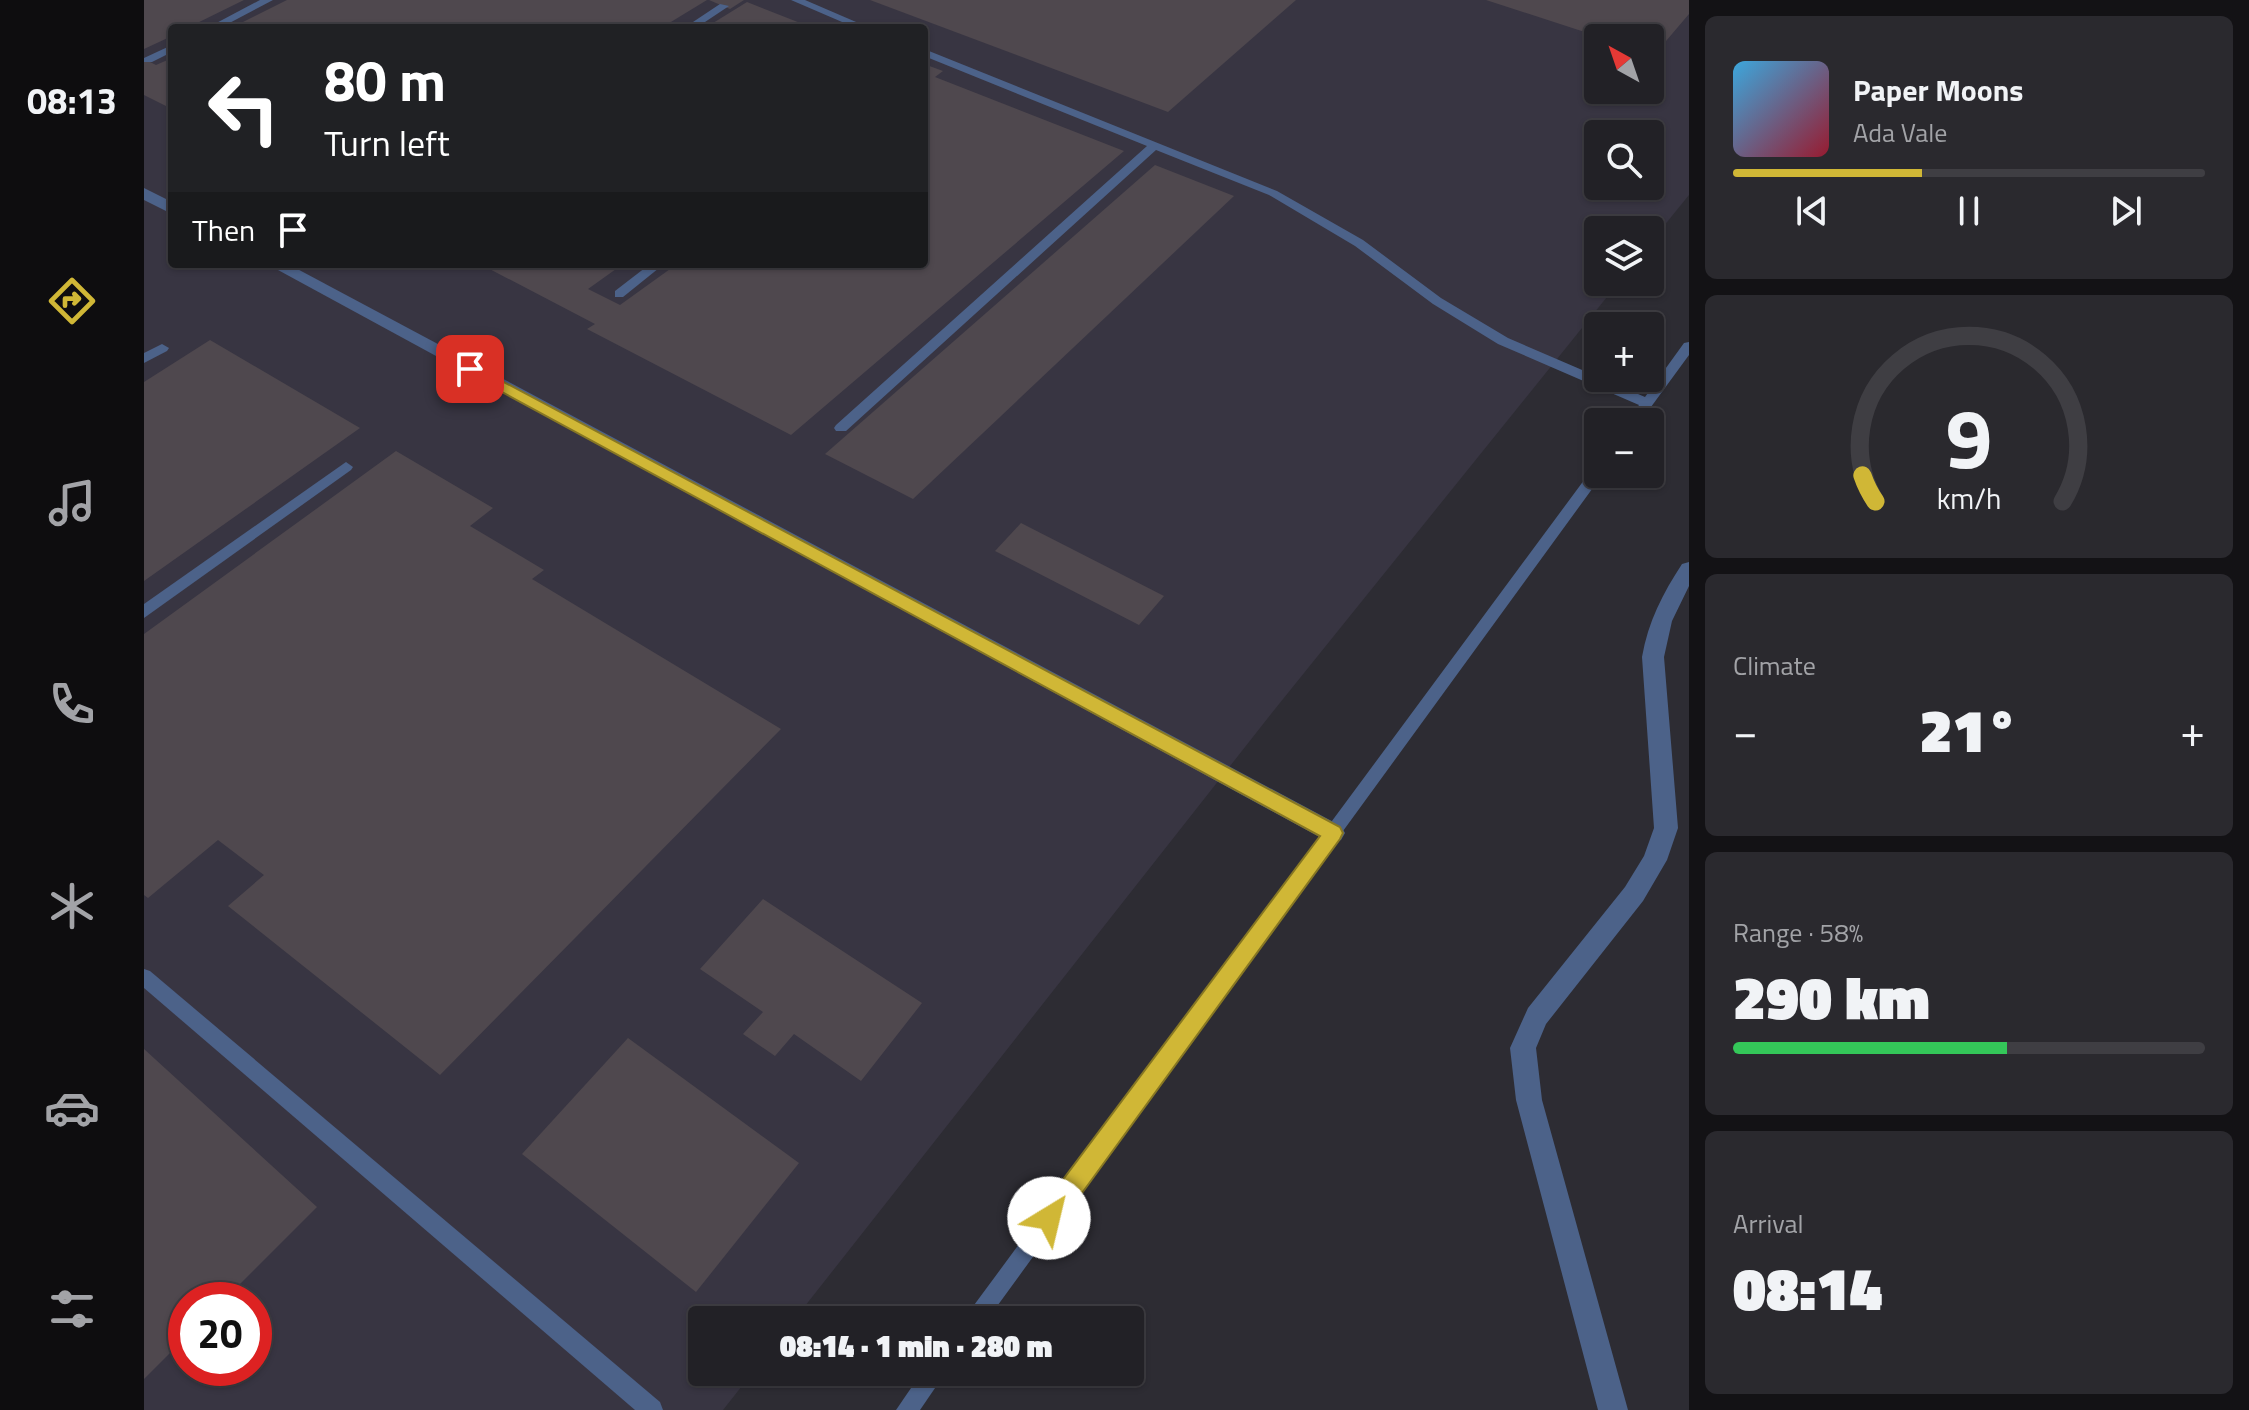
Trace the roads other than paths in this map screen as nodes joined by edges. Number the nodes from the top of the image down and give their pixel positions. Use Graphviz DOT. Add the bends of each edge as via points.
graph roads {
  1 [pos="268,0"];
  2 [pos="796,0"];
  3 [pos="724,6"];
  4 [pos="220,24"];
  5 [pos="695,24"];
  6 [pos="855,24"];
  7 [pos="168,50"];
  8 [pos="928,54"];
  9 [pos="942,59"];
  10 [pos="148,60"];
  11 [pos="928,65"];
  12 [pos="1155,145"];
  13 [pos="144,193"];
  14 [pos="168,207"];
  15 [pos="282,268"];
  16 [pos="653,268"];
  17 [pos="619,294"];
  18 [pos="1689,346"];
  19 [pos="162,348"];
  20 [pos="144,359"];
  21 [pos="1647,403"];
  22 [pos="1643,408"];
  23 [pos="841,428"];
  24 [pos="346,467"];
  25 [pos="1586,488"];
  26 [pos="1689,569"];
  27 [pos="144,612"];
  28 [pos="1333,833"];
  29 [pos="144,977"];
  30 [pos="984,1306"];
  31 [pos="925,1386"];
  32 [pos="652,1410"];
  33 [pos="907,1410"];
  34 [pos="1613,1410"];
  1 -- 4 [label="lane"];
  2 -- 6 [label="lane"];
  3 -- 5 [label="lane"];
  7 -- 10 [label="lane"];
  8 -- 9 [label="lane"];
  9 -- 11 [label="lane"];
  9 -- 12 [label="lane"];
  12 -- 21 [label="lane" via="1273,193 1359,243 1437,301 1503,341"];
  12 -- 23 [label="lane"];
  13 -- 14 [label="street"];
  15 -- 28 [label="street"];
  16 -- 17 [label="lane"];
  18 -- 21 [label="lane"];
  19 -- 20 [label="lane"];
  21 -- 22 [label="lane"];
  24 -- 27 [label="lane"];
  25 -- 28 [label="lane"];
  26 -- 34 [label="street" via="1665,606 1653,657 1666,828 1655,860 1537,1016 1523,1048 1529,1100"];
  28 -- 30 [label="lane"];
  29 -- 32 [label="lane"];
  31 -- 33 [label="lane"];
}
